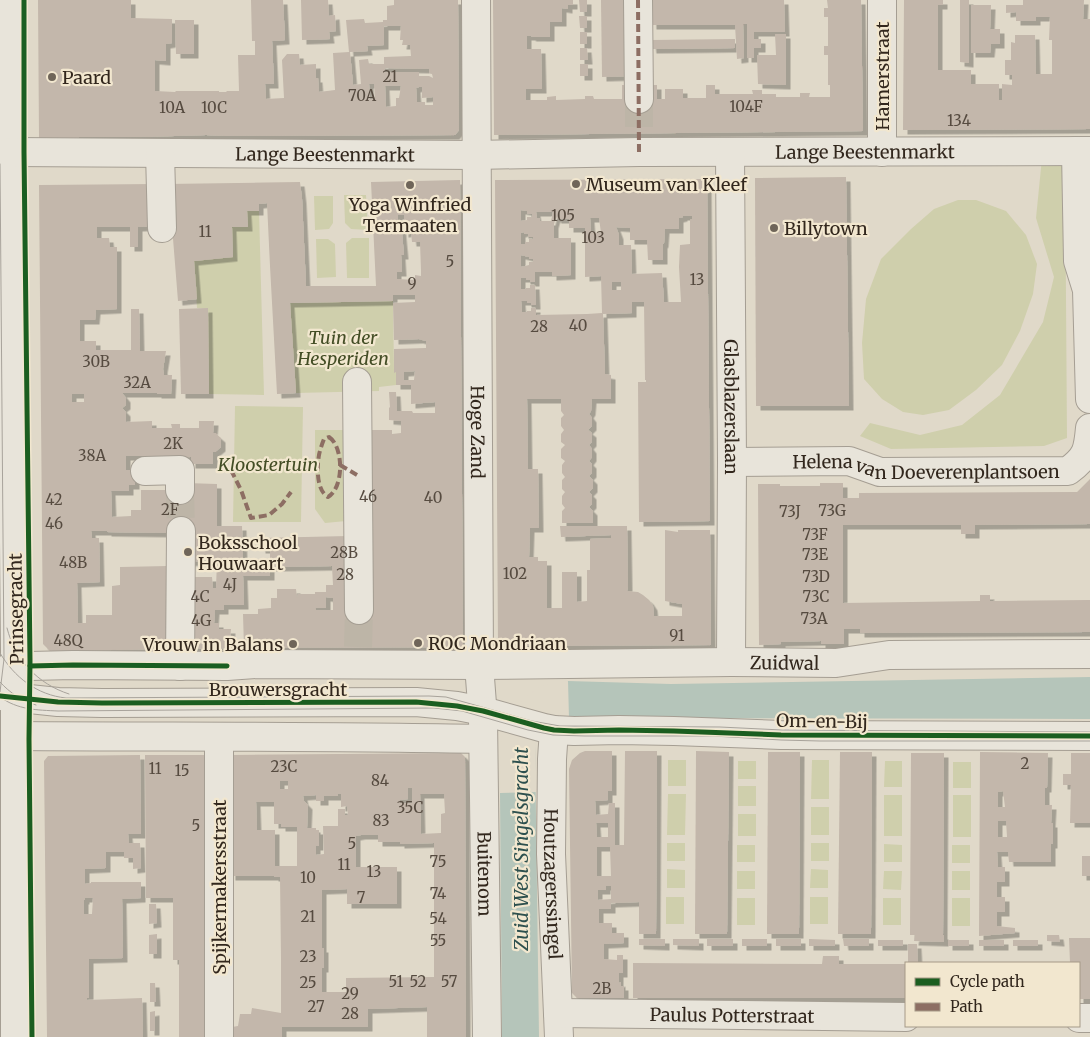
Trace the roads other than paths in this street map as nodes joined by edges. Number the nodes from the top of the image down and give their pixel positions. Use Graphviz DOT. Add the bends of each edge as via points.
graph roads {
  1 [pos="9,0"];
  2 [pos="476,0"];
  3 [pos="638,0"];
  4 [pos="882,0"];
  5 [pos="639,99"];
  6 [pos="1083,151"];
  7 [pos="17,152"];
  8 [pos="730,152"];
  9 [pos="882,152"];
  10 [pos="160,153"];
  11 [pos="475,155"];
  12 [pos="162,228"];
  13 [pos="357,382"];
  14 [pos="1090,399"];
  15 [pos="1090,428"];
  16 [pos="732,462"];
  17 [pos="145,471"];
  18 [pos="180,490"];
  19 [pos="180,531"];
  20 [pos="360,610"];
  21 [pos="1090,654"];
  22 [pos="732,662"];
  23 [pos="479,665"];
  24 [pos="180,666"];
  25 [pos="227,666"];
  26 [pos="7,669"];
  27 [pos="7,697"];
  28 [pos="286,703"];
  29 [pos="495,715"];
  30 [pos="549,729"];
  31 [pos="15,736"];
  32 [pos="1090,736"];
  33 [pos="219,737"];
  34 [pos="483,739"];
  35 [pos="905,1016"];
  36 [pos="558,1025"];
  37 [pos="15,1037"];
  38 [pos="220,1037"];
  39 [pos="487,1037"];
  1 -- 7 [label="street, Prinsegracht"];
  2 -- 11 [label="street, Hoge Zand"];
  3 -- 5 [label="street"];
  4 -- 9 [label="street, Hamerstraat"];
  6 -- 9 [label="street, Lange Beestenmarkt"];
  6 -- 14 [label="street" via="1078,261 1087,290"];
  7 -- 10 [label="street, Lange Beestenmarkt"];
  7 -- 26 [label="street, Prinsegracht"];
  8 -- 9 [label="street, Lange Beestenmarkt"];
  8 -- 11 [label="street, Lange Beestenmarkt" via="639,142"];
  8 -- 16 [label="street, Glasblazerslaan"];
  10 -- 11 [label="street, Lange Beestenmarkt"];
  10 -- 12 [label="street"];
  11 -- 23 [label="street, Hoge Zand"];
  13 -- 20 [label="street"];
  15 -- 16 [label="street, Helena van Doeverenplantsoen" via="1088,446 1080,462 1068,471 880,472 849,461"];
  16 -- 22 [label="street, Glasblazerslaan"];
  17 -- 18 [label="street" via="180,470"];
  19 -- 24 [label="street"];
  21 -- 22 [label="street, Zuidwal" via="889,655 836,663"];
  22 -- 23 [label="street, Zuidwal"];
  23 -- 25 [label="street, Brouwersgracht" via="358,656"];
  23 -- 29 [label="street, Hoge Zand"];
  24 -- 25 [label="street, Brouwersgracht"];
  24 -- 26 [label="street, Brouwersgracht" via="73,665"];
  25 -- 28 [label="street, Brouwersgracht" via="255,680"];
  26 -- 27 [label="street, Prinsegracht"];
  27 -- 28 [label="street, Brouwersgracht" via="102,703"];
  27 -- 31 [label="street, Prinsegracht"];
  28 -- 29 [label="street, Brouwersgracht" via="416,702 457,706"];
  29 -- 30 [label="street, Brouwersgracht"];
  29 -- 34 [label="street, Buitenom"];
  30 -- 32 [label="street, Om-en-Bij" via="781,735"];
  30 -- 36 [label="street, Houtzagerssingel"];
  31 -- 33 [label="street"];
  31 -- 37 [label="street, Prinsegracht"];
  33 -- 34 [label="street"];
  33 -- 38 [label="street, Spijkermakersstraat"];
  34 -- 39 [label="street, Buitenom"];
  35 -- 36 [label="street, Paulus Potterstraat"];
}
